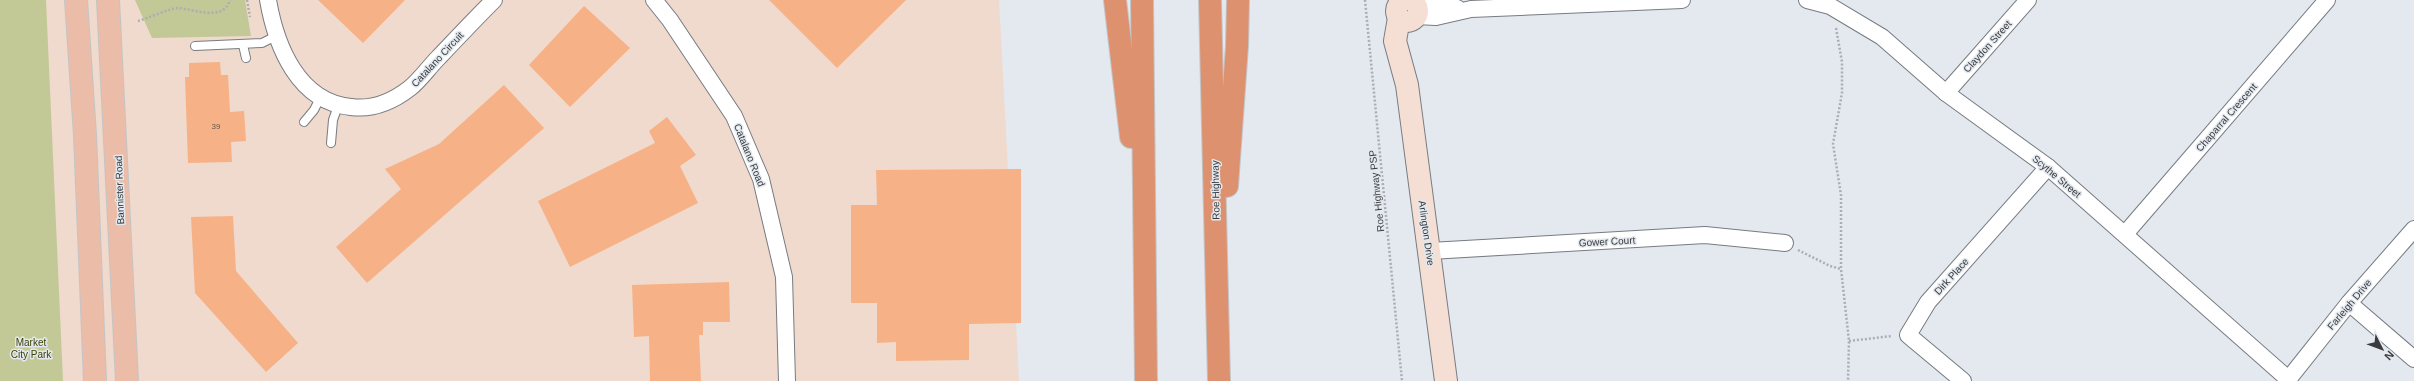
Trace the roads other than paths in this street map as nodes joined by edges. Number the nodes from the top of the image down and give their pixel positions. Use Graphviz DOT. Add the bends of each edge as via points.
graph roads {
  1 [pos="76,0"];
  2 [pos="108,0"];
  3 [pos="268,0"];
  4 [pos="494,0"];
  5 [pos="654,0"];
  6 [pos="1115,0"];
  7 [pos="1142,0"];
  8 [pos="1210,0"];
  9 [pos="1238,0"];
  10 [pos="1682,0"];
  11 [pos="1807,0"];
  12 [pos="2028,0"];
  13 [pos="2327,0"];
  14 [pos="1406,9"];
  15 [pos="276,36"];
  16 [pos="243,45"];
  17 [pos="195,46"];
  18 [pos="246,58"];
  19 [pos="1946,93"];
  20 [pos="320,98"];
  21 [pos="338,106"];
  22 [pos="304,122"];
  23 [pos="331,144"];
  24 [pos="2048,167"];
  25 [pos="2414,229"];
  26 [pos="2125,234"];
  27 [pos="1785,243"];
  28 [pos="1430,251"];
  29 [pos="1144,257"];
  30 [pos="2350,303"];
  31 [pos="1218,317"];
  32 [pos="2414,359"];
  33 [pos="2288,380"];
  34 [pos="95,381"];
  35 [pos="127,381"];
  36 [pos="787,381"];
  37 [pos="1146,381"];
  38 [pos="1219,381"];
  39 [pos="1446,381"];
  40 [pos="1964,381"];
  1 -- 34 [label="main road" via="85,135"];
  2 -- 35 [label="main road, Bannister Road"];
  3 -- 15 [label="street, Catalano Circuit"];
  4 -- 21 [label="street, Catalano Circuit" via="410,88 384,104 360,108"];
  5 -- 36 [label="street, Catalano Road" via="734,116 761,179 784,277"];
  6 -- 29 [label="highway"];
  7 -- 29 [label="highway"];
  8 -- 31 [label="highway, Roe Highway"];
  9 -- 31 [label="highway"];
  10 -- 14 [label="street" via="1471,10 1436,17"];
  11 -- 19 [label="street, Scythe Street" via="1830,6 1882,37"];
  12 -- 19 [label="street, Claydon Street"];
  13 -- 26 [label="street, Chaparral Crescent"];
  14 -- 28 [label="street, Arlington Drive" via="1407,85"];
  15 -- 16 [label="lane" via="262,43"];
  15 -- 20 [label="street, Catalano Circuit" via="294,72"];
  16 -- 17 [label="lane"];
  16 -- 18 [label="lane"];
  19 -- 24 [label="street, Scythe Street"];
  20 -- 21 [label="street, Catalano Circuit"];
  20 -- 22 [label="lane"];
  21 -- 23 [label="lane" via="333,120"];
  24 -- 26 [label="street, Scythe Street"];
  24 -- 40 [label="street, Dirk Place" via="1928,302 1908,335"];
  25 -- 30 [label="street, Farleigh Drive"];
  26 -- 33 [label="street, Scythe Street"];
  27 -- 28 [label="street, Gower Court" via="1705,235"];
  28 -- 39 [label="street, Arlington Drive"];
  29 -- 37 [label="highway"];
  30 -- 32 [label="street"];
  30 -- 33 [label="street, Farleigh Drive"];
  31 -- 38 [label="highway, Roe Highway"];
}
